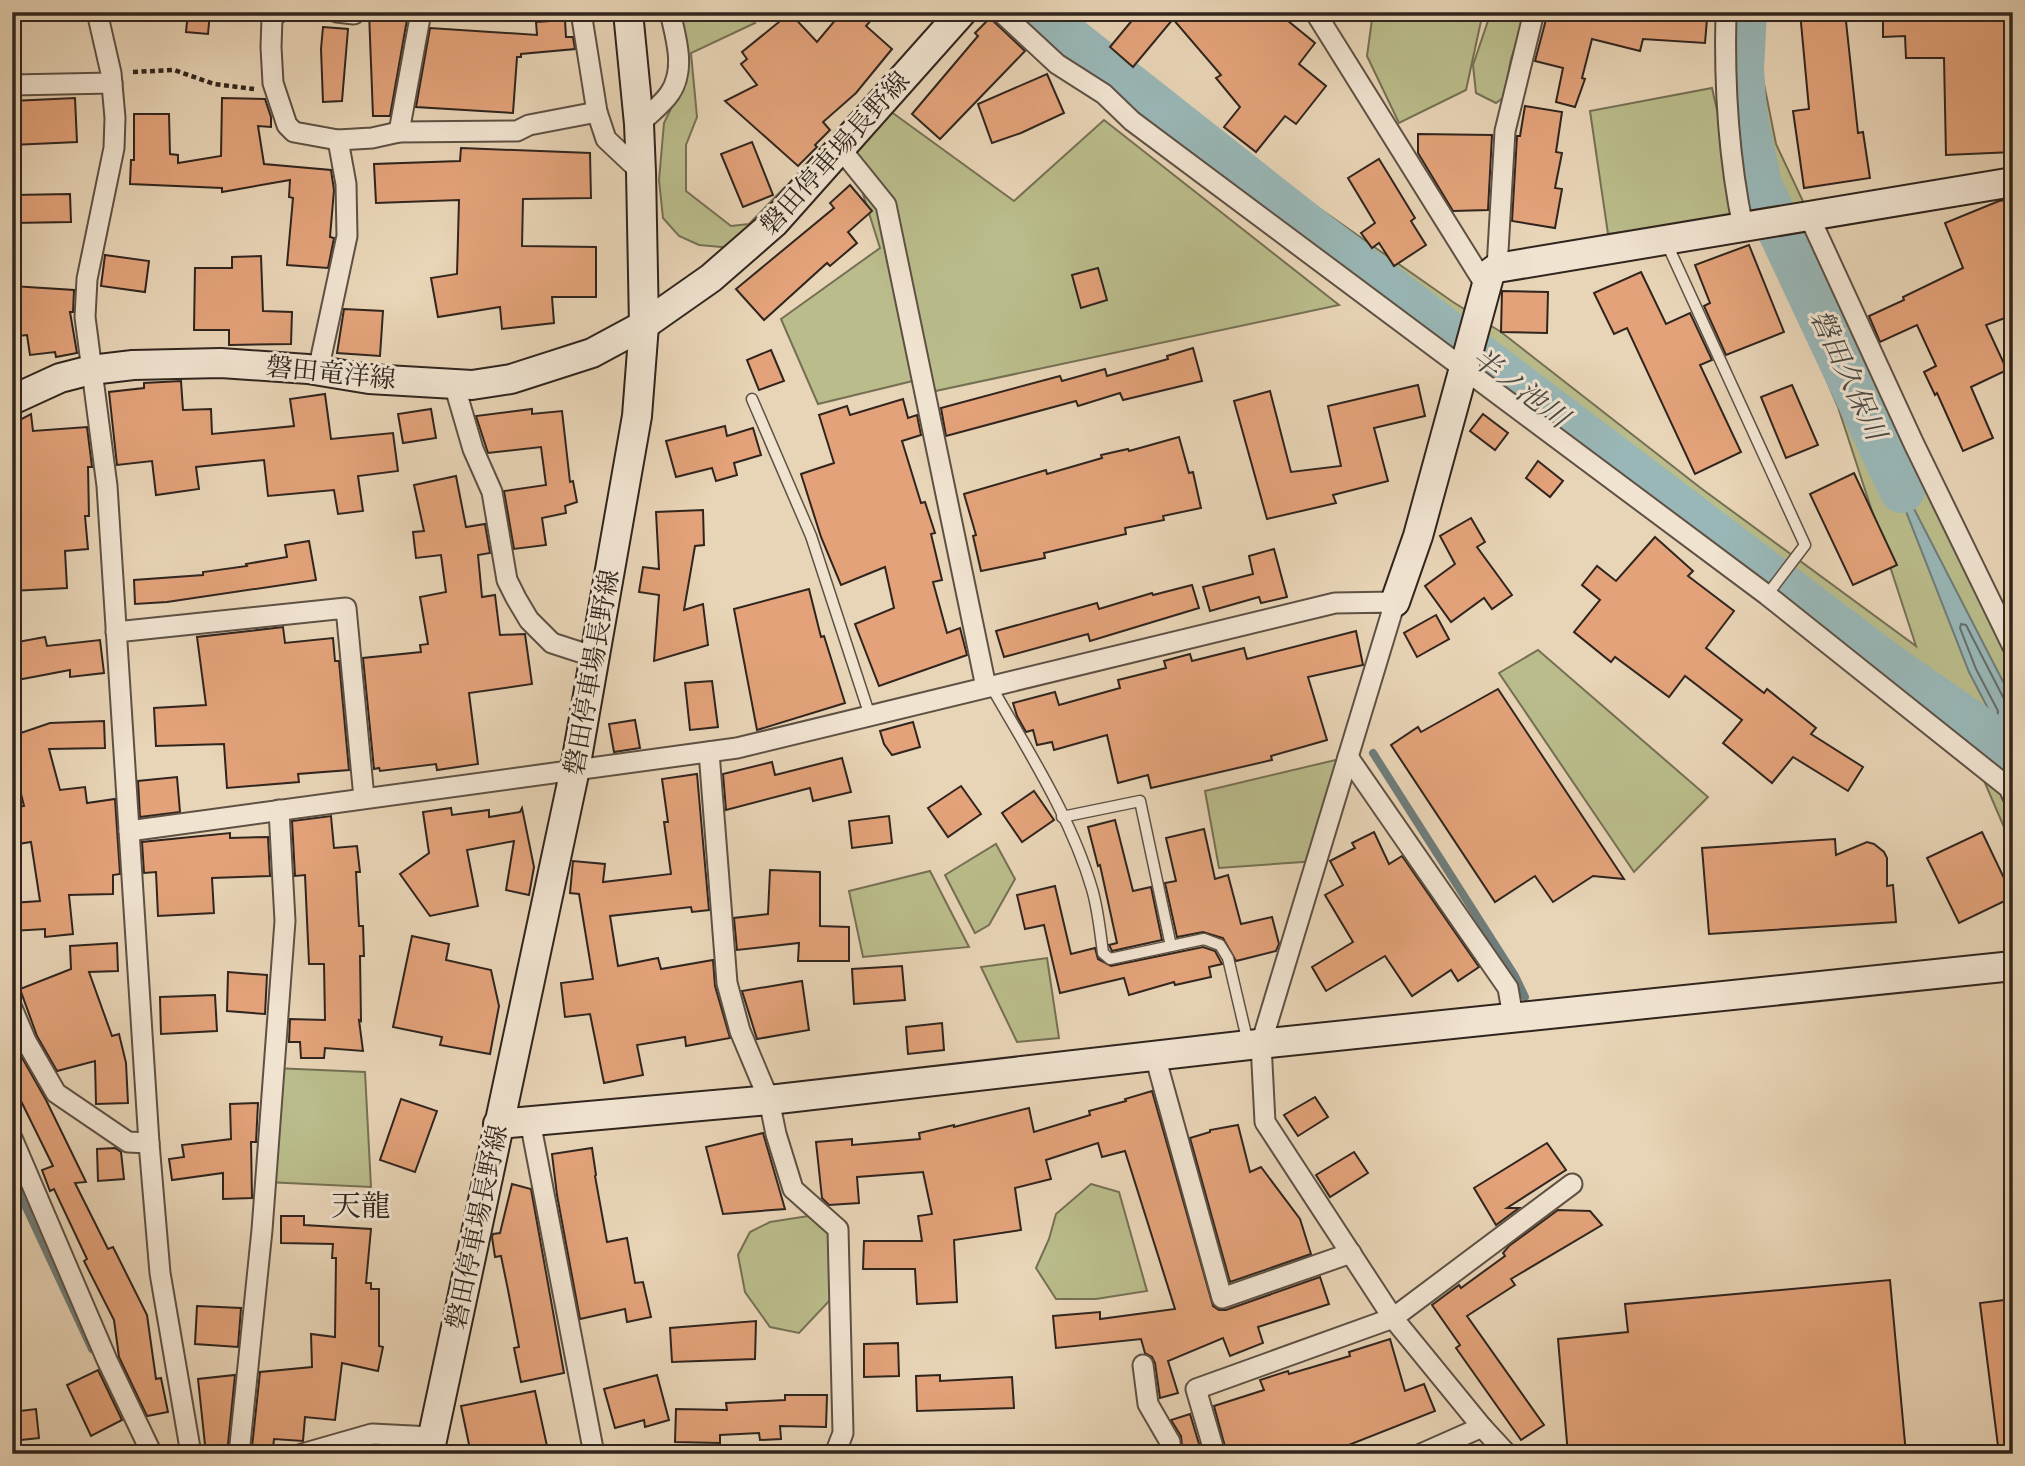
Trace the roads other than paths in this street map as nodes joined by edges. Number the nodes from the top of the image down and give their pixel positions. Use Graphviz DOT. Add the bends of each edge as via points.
graph roads {
  1 [pos="97,12"];
  2 [pos="279,12"];
  3 [pos="421,12"];
  4 [pos="581,12"];
  5 [pos="628,12"];
  6 [pos="670,12"];
  7 [pos="962,12"];
  8 [pos="1001,12"];
  9 [pos="1315,12"];
  10 [pos="1534,12"];
  11 [pos="1726,12"];
  12 [pos="111,78"];
  13 [pos="12,85"];
  14 [pos="597,112"];
  15 [pos="639,124"];
  16 [pos="399,132"];
  17 [pos="338,140"];
  18 [pos="839,148"];
  19 [pos="642,172"];
  20 [pos="2013,182"];
  21 [pos="1805,217"];
  22 [pos="1751,226"];
  23 [pos="1665,240"];
  24 [pos="1491,277"];
  25 [pos="644,326"];
  26 [pos="91,370"];
  27 [pos="1463,370"];
  28 [pos="318,371"];
  29 [pos="454,384"];
  30 [pos="752,399"];
  31 [pos="12,400"];
  32 [pos="1767,595"];
  33 [pos="1395,602"];
  34 [pos="116,632"];
  35 [pos="2013,647"];
  36 [pos="595,657"];
  37 [pos="988,686"];
  38 [pos="870,716"];
  39 [pos="709,752"];
  40 [pos="1348,757"];
  41 [pos="575,769"];
  42 [pos="2013,797"];
  43 [pos="364,798"];
  44 [pos="279,810"];
  45 [pos="1062,817"];
  46 [pos="129,831"];
  47 [pos="1171,946"];
  48 [pos="2013,966"];
  49 [pos="12,1008"];
  50 [pos="1513,1017"];
  51 [pos="1255,1044"];
  52 [pos="1155,1056"];
  53 [pos="769,1100"];
  54 [pos="530,1121"];
  55 [pos="498,1124"];
  56 [pos="149,1143"];
  57 [pos="14,1147"];
  58 [pos="1572,1184"];
  59 [pos="1351,1253"];
  60 [pos="1393,1318"];
  61 [pos="1143,1365"];
  62 [pos="1482,1427"];
  63 [pos="430,1446"];
  64 [pos="152,1454"];
  65 [pos="191,1454"];
  66 [pos="239,1454"];
  67 [pos="302,1454"];
  68 [pos="594,1454"];
  69 [pos="835,1454"];
  70 [pos="1171,1454"];
  71 [pos="1215,1454"];
  72 [pos="1421,1454"];
  73 [pos="1507,1454"];
  1 -- 12 [label="street"];
  2 -- 17 [label="street" via="272,18 273,83 287,125 294,132"];
  3 -- 16 [label="street"];
  4 -- 14 [label="street"];
  5 -- 15 [label="street"];
  6 -- 15 [label="street" via="678,76 670,94"];
  7 -- 18 [label="street, 磐田停車場長野線"];
  8 -- 27 [label="street" via="1057,64 1104,94 1132,121"];
  9 -- 24 [label="street"];
  10 -- 24 [label="street" via="1505,131"];
  11 -- 22 [label="street" via="1727,128 1734,186"];
  12 -- 13 [label="street"];
  12 -- 26 [label="street" via="114,148 87,279 85,317"];
  14 -- 16 [label="street" via="517,131"];
  14 -- 19 [label="street" via="606,139"];
  15 -- 19 [label="street"];
  16 -- 17 [label="street"];
  17 -- 28 [label="street" via="346,184 347,236"];
  18 -- 25 [label="street, 磐田停車場長野線" via="774,223 711,278"];
  18 -- 37 [label="street" via="886,205"];
  19 -- 25 [label="street"];
  20 -- 21 [label="street"];
  21 -- 22 [label="street"];
  21 -- 35 [label="street"];
  22 -- 23 [label="street"];
  23 -- 24 [label="street"];
  23 -- 32 [label="lane" via="1805,545"];
  24 -- 27 [label="street"];
  25 -- 29 [label="street, 磐田竜洋線" via="592,353 511,379"];
  25 -- 36 [label="street, 磐田停車場長野線" via="637,416"];
  26 -- 28 [label="street, 磐田竜洋線" via="220,363"];
  26 -- 31 [label="street, 磐田竜洋線" via="60,378"];
  26 -- 34 [label="street" via="107,486"];
  27 -- 32 [label="street"];
  27 -- 33 [label="street" via="1418,537"];
  28 -- 29 [label="street, 磐田竜洋線"];
  29 -- 36 [label="street" via="473,449 492,492 507,580 516,598 529,620 552,643"];
  30 -- 38 [label="lane" via="811,536"];
  32 -- 42 [label="street" via="2009,788"];
  33 -- 37 [label="street" via="1335,603"];
  33 -- 40 [label="street"];
  34 -- 43 [label="street" via="346,608"];
  34 -- 46 [label="street"];
  36 -- 41 [label="street, 磐田停車場長野線"];
  37 -- 38 [label="street"];
  37 -- 45 [label="lane" via="1047,783"];
  38 -- 39 [label="street"];
  39 -- 41 [label="street"];
  39 -- 53 [label="street" via="727,983 740,1031"];
  40 -- 50 [label="street" via="1508,988"];
  40 -- 51 [label="street"];
  41 -- 43 [label="street"];
  41 -- 55 [label="street, 磐田停車場長野線"];
  43 -- 44 [label="street"];
  44 -- 46 [label="street"];
  44 -- 66 [label="street" via="285,921 262,1230"];
  45 -- 47 [label="lane" via="1091,888 1103,953 1110,959"];
  45 -- 47 [label="lane" via="1140,801"];
  46 -- 56 [label="street"];
  47 -- 51 [label="lane" via="1204,939 1220,945"];
  48 -- 50 [label="street"];
  49 -- 56 [label="street" via="56,1093 128,1142"];
  50 -- 51 [label="street"];
  51 -- 52 [label="street"];
  51 -- 59 [label="street" via="1265,1122"];
  52 -- 53 [label="street"];
  52 -- 59 [label="street" via="1222,1298"];
  53 -- 54 [label="street"];
  53 -- 69 [label="street" via="793,1189 838,1229 843,1433"];
  54 -- 55 [label="street"];
  54 -- 68 [label="street"];
  55 -- 63 [label="street, 磐田停車場長野線"];
  56 -- 65 [label="street" via="160,1273"];
  57 -- 64 [label="street"];
  58 -- 60 [label="street"];
  59 -- 60 [label="street"];
  60 -- 62 [label="street"];
  60 -- 71 [label="street" via="1196,1389"];
  61 -- 70 [label="street" via="1148,1404 1170,1442"];
  62 -- 72 [label="street"];
  62 -- 73 [label="street"];
  63 -- 67 [label="street" via="372,1434"];
}
